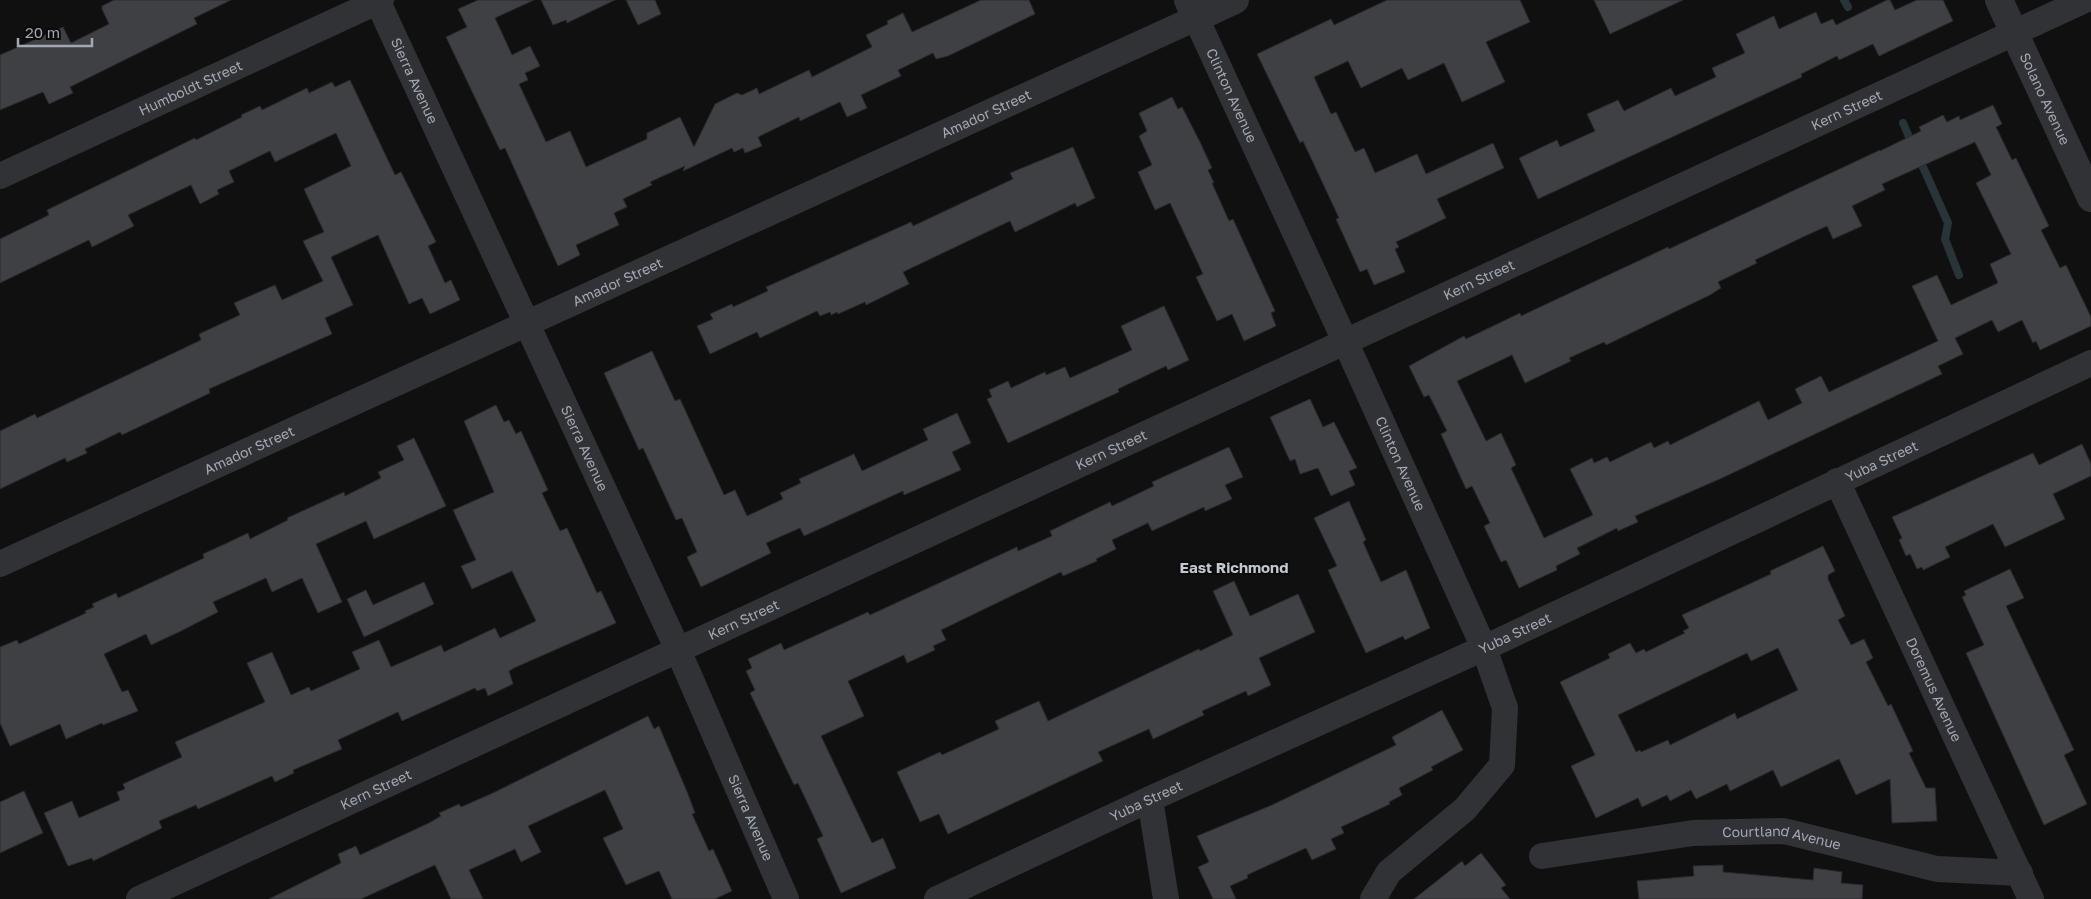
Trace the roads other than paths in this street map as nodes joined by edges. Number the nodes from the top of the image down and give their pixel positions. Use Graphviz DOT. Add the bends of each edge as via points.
graph roads {
  1 [pos="379,0"];
  2 [pos="1235,0"];
  3 [pos="1999,0"];
  4 [pos="2085,0"];
  5 [pos="1192,9"];
  6 [pos="2014,32"];
  7 [pos="0,176"];
  8 [pos="2091,198"];
  9 [pos="527,325"];
  10 [pos="1346,341"];
  11 [pos="2091,363"];
  12 [pos="1837,481"];
  13 [pos="0,564"];
  14 [pos="1484,648"];
  15 [pos="678,650"];
  16 [pos="1150,798"];
  17 [pos="1542,856"];
  18 [pos="2020,873"];
  19 [pos="139,899"];
  20 [pos="786,899"];
  21 [pos="937,899"];
  22 [pos="1166,899"];
  23 [pos="1373,899"];
  24 [pos="2032,899"];
  1 -- 7 [label="street, Humboldt Street"];
  1 -- 9 [label="street, Sierra Avenue"];
  2 -- 5 [label="street, Amador Street"];
  3 -- 6 [label="street, Solano Avenue"];
  4 -- 6 [label="street, Kern Street"];
  5 -- 9 [label="street, Amador Street"];
  5 -- 10 [label="street, Clinton Avenue"];
  6 -- 8 [label="street, Solano Avenue"];
  6 -- 10 [label="street, Kern Street"];
  9 -- 13 [label="street, Amador Street"];
  9 -- 15 [label="street, Sierra Avenue"];
  10 -- 14 [label="street, Clinton Avenue"];
  10 -- 15 [label="street, Kern Street"];
  11 -- 12 [label="street, Yuba Street"];
  12 -- 14 [label="street, Yuba Street"];
  12 -- 18 [label="street, Doremus Avenue"];
  14 -- 16 [label="street, Yuba Street"];
  14 -- 23 [label="street, Clinton Avenue" via="1506,708 1502,765 1464,809 1389,872"];
  15 -- 19 [label="street, Kern Street"];
  15 -- 20 [label="street, Sierra Avenue"];
  16 -- 21 [label="street, Yuba Street"];
  16 -- 22 [label="street"];
  17 -- 18 [label="street, Courtland Avenue" via="1693,833 1784,831 1937,869"];
  18 -- 24 [label="street, Doremus Avenue"];
}
